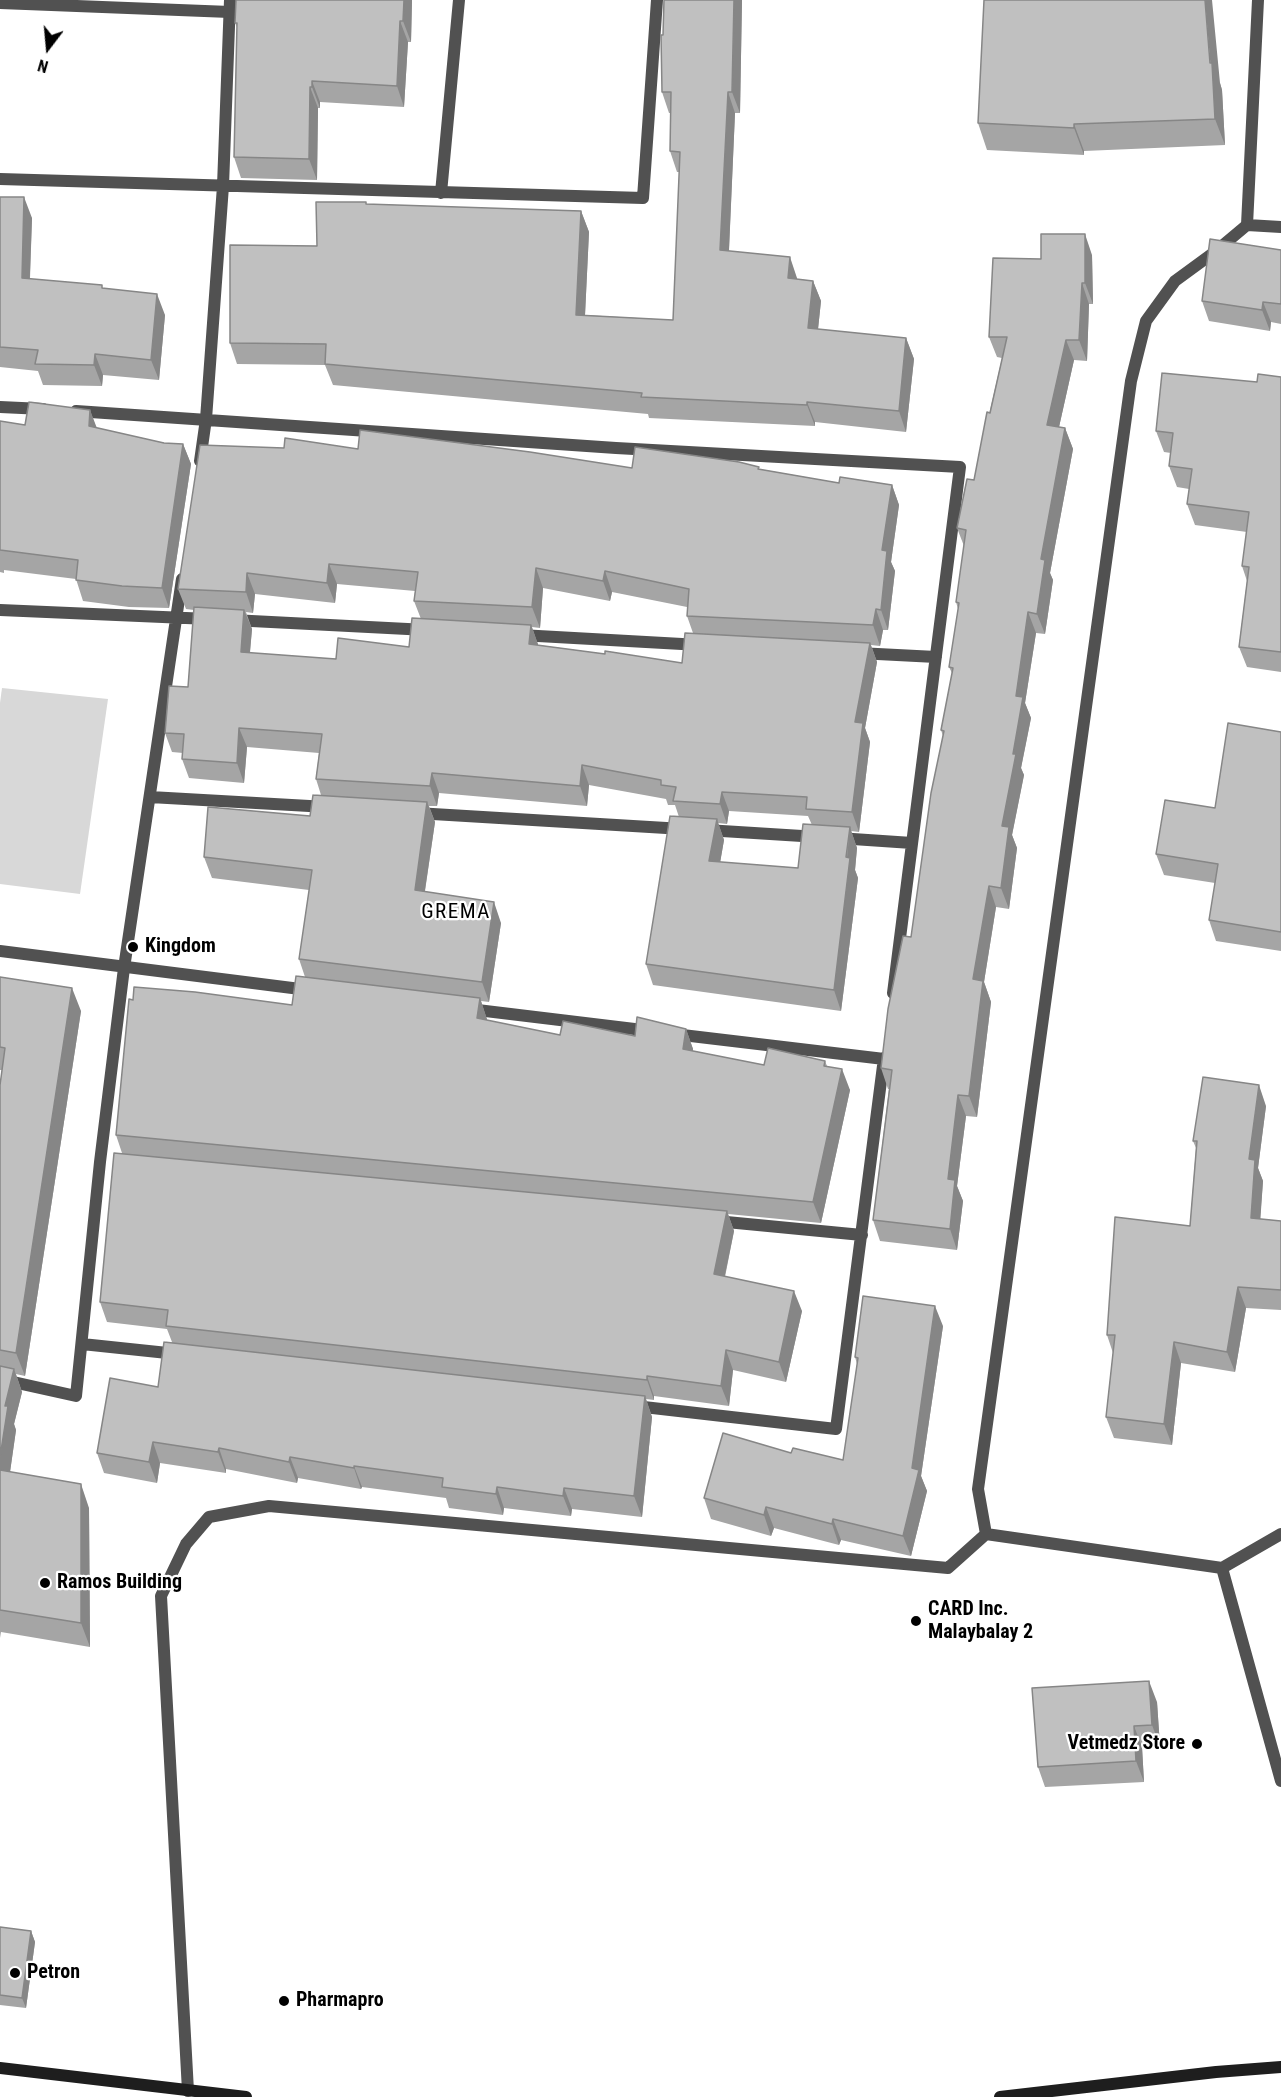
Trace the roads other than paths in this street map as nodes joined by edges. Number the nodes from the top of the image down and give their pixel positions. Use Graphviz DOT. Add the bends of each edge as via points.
graph roads {
  1 [pos="459,0"];
  2 [pos="657,0"];
  3 [pos="1258,0"];
  4 [pos="0,3"];
  5 [pos="230,6"];
  6 [pos="0,179"];
  7 [pos="223,186"];
  8 [pos="441,193"];
  9 [pos="1246,225"];
  10 [pos="1281,227"];
  11 [pos="0,407"];
  12 [pos="206,419"];
  13 [pos="197,477"];
  14 [pos="183,571"];
  15 [pos="0,610"];
  16 [pos="176,617"];
  17 [pos="438,631"];
  18 [pos="509,635"];
  19 [pos="711,645"];
  20 [pos="841,652"];
  21 [pos="936,657"];
  22 [pos="150,796"];
  23 [pos="340,808"];
  24 [pos="400,812"];
  25 [pos="912,843"];
  26 [pos="0,951"];
  27 [pos="124,968"];
  28 [pos="326,992"];
  29 [pos="891,1002"];
  30 [pos="457,1008"];
  31 [pos="707,1220"];
  32 [pos="862,1235"];
  33 [pos="82,1344"];
  34 [pos="188,1356"];
  35 [pos="0,1379"];
  36 [pos="624,1405"];
  37 [pos="986,1534"];
  38 [pos="1281,1534"];
  39 [pos="1222,1568"];
  40 [pos="1281,1781"];
  41 [pos="1281,2067"];
  42 [pos="0,2068"];
  43 [pos="188,2091"];
  44 [pos="246,2097"];
  45 [pos="1000,2097"];
  1 -- 8 [label="street"];
  2 -- 8 [label="street" via="643,198"];
  3 -- 9 [label="street"];
  4 -- 5 [label="street"];
  5 -- 7 [label="street"];
  6 -- 7 [label="street"];
  7 -- 8 [label="street"];
  7 -- 12 [label="street"];
  9 -- 10 [label="street"];
  9 -- 37 [label="street" via="1175,281 1146,321 1131,381 978,1489"];
  11 -- 12 [label="street"];
  12 -- 13 [label="street"];
  12 -- 21 [label="street" via="960,467"];
  14 -- 16 [label="street"];
  15 -- 16 [label="street"];
  16 -- 17 [label="street"];
  16 -- 22 [label="street"];
  18 -- 19 [label="street"];
  20 -- 21 [label="street"];
  21 -- 25 [label="street"];
  22 -- 23 [label="street"];
  22 -- 27 [label="street"];
  24 -- 25 [label="street"];
  25 -- 29 [label="street"];
  26 -- 27 [label="street"];
  27 -- 28 [label="street"];
  27 -- 33 [label="street" via="106,1162"];
  30 -- 32 [label="street" via="885,1054"];
  31 -- 32 [label="street"];
  32 -- 36 [label="street" via="836,1429"];
  33 -- 34 [label="street"];
  33 -- 35 [label="street" via="76,1396"];
  37 -- 39 [label="street"];
  37 -- 43 [label="street" via="948,1568 269,1506 209,1517 186,1544 161,1596"];
  38 -- 39 [label="street"];
  39 -- 40 [label="street"];
  41 -- 45 [label="main road"];
  42 -- 43 [label="main road"];
  43 -- 44 [label="main road"];
}
